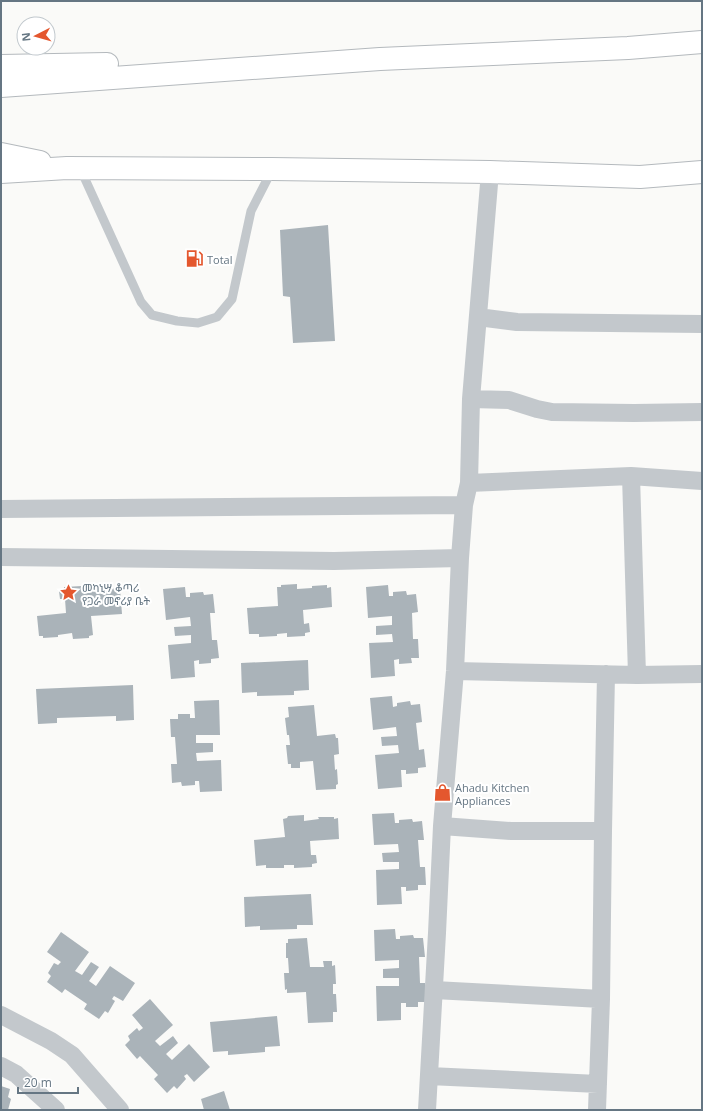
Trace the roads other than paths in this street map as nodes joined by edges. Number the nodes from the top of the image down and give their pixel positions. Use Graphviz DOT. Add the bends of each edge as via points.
graph roads {
  1 [pos="702,42"];
  2 [pos="380,59"];
  3 [pos="1,66"];
  4 [pos="1,86"];
  5 [pos="1,154"];
  6 [pos="73,168"];
  7 [pos="272,169"];
  8 [pos="1,172"];
  9 [pos="490,172"];
  10 [pos="702,172"];
  11 [pos="478,317"];
  12 [pos="702,324"];
  13 [pos="471,399"];
  14 [pos="702,412"];
  15 [pos="631,476"];
  16 [pos="702,481"];
  17 [pos="469,483"];
  18 [pos="464,505"];
  19 [pos="1,509"];
  20 [pos="1,557"];
  21 [pos="460,558"];
  22 [pos="455,671"];
  23 [pos="606,674"];
  24 [pos="638,674"];
  25 [pos="702,674"];
  26 [pos="442,826"];
  27 [pos="603,831"];
  28 [pos="434,990"];
  29 [pos="601,999"];
  30 [pos="1,1015"];
  31 [pos="1,1066"];
  32 [pos="429,1076"];
  33 [pos="598,1084"];
  34 [pos="56,1110"];
  35 [pos="120,1110"];
  36 [pos="427,1110"];
  37 [pos="597,1110"];
  1 -- 2 [label="highway"];
  2 -- 3 [label="highway"];
  2 -- 4 [label="highway"];
  5 -- 6 [label="highway"];
  6 -- 7 [label="highway"];
  6 -- 7 [label="lane" via="141,302 152,315 198,323 217,317 232,299 251,211"];
  6 -- 8 [label="highway"];
  7 -- 9 [label="highway"];
  9 -- 10 [label="highway" via="640,177"];
  9 -- 11 [label="street"];
  11 -- 12 [label="street" via="517,322"];
  11 -- 13 [label="street"];
  13 -- 14 [label="street" via="509,400 552,412"];
  13 -- 17 [label="street"];
  15 -- 16 [label="street"];
  15 -- 17 [label="street"];
  15 -- 24 [label="street"];
  17 -- 18 [label="street"];
  18 -- 19 [label="street"];
  18 -- 21 [label="street"];
  20 -- 21 [label="street" via="334,562"];
  21 -- 22 [label="street"];
  22 -- 23 [label="street"];
  22 -- 26 [label="street"];
  23 -- 24 [label="street"];
  23 -- 27 [label="street"];
  24 -- 25 [label="street"];
  26 -- 27 [label="street" via="511,831"];
  26 -- 28 [label="street"];
  27 -- 29 [label="street"];
  28 -- 29 [label="street"];
  28 -- 32 [label="street"];
  29 -- 33 [label="street"];
  30 -- 35 [label="street" via="72,1055"];
  31 -- 34 [label="street" via="16,1074"];
  32 -- 33 [label="street"];
  32 -- 36 [label="street"];
  33 -- 37 [label="street"];
}
